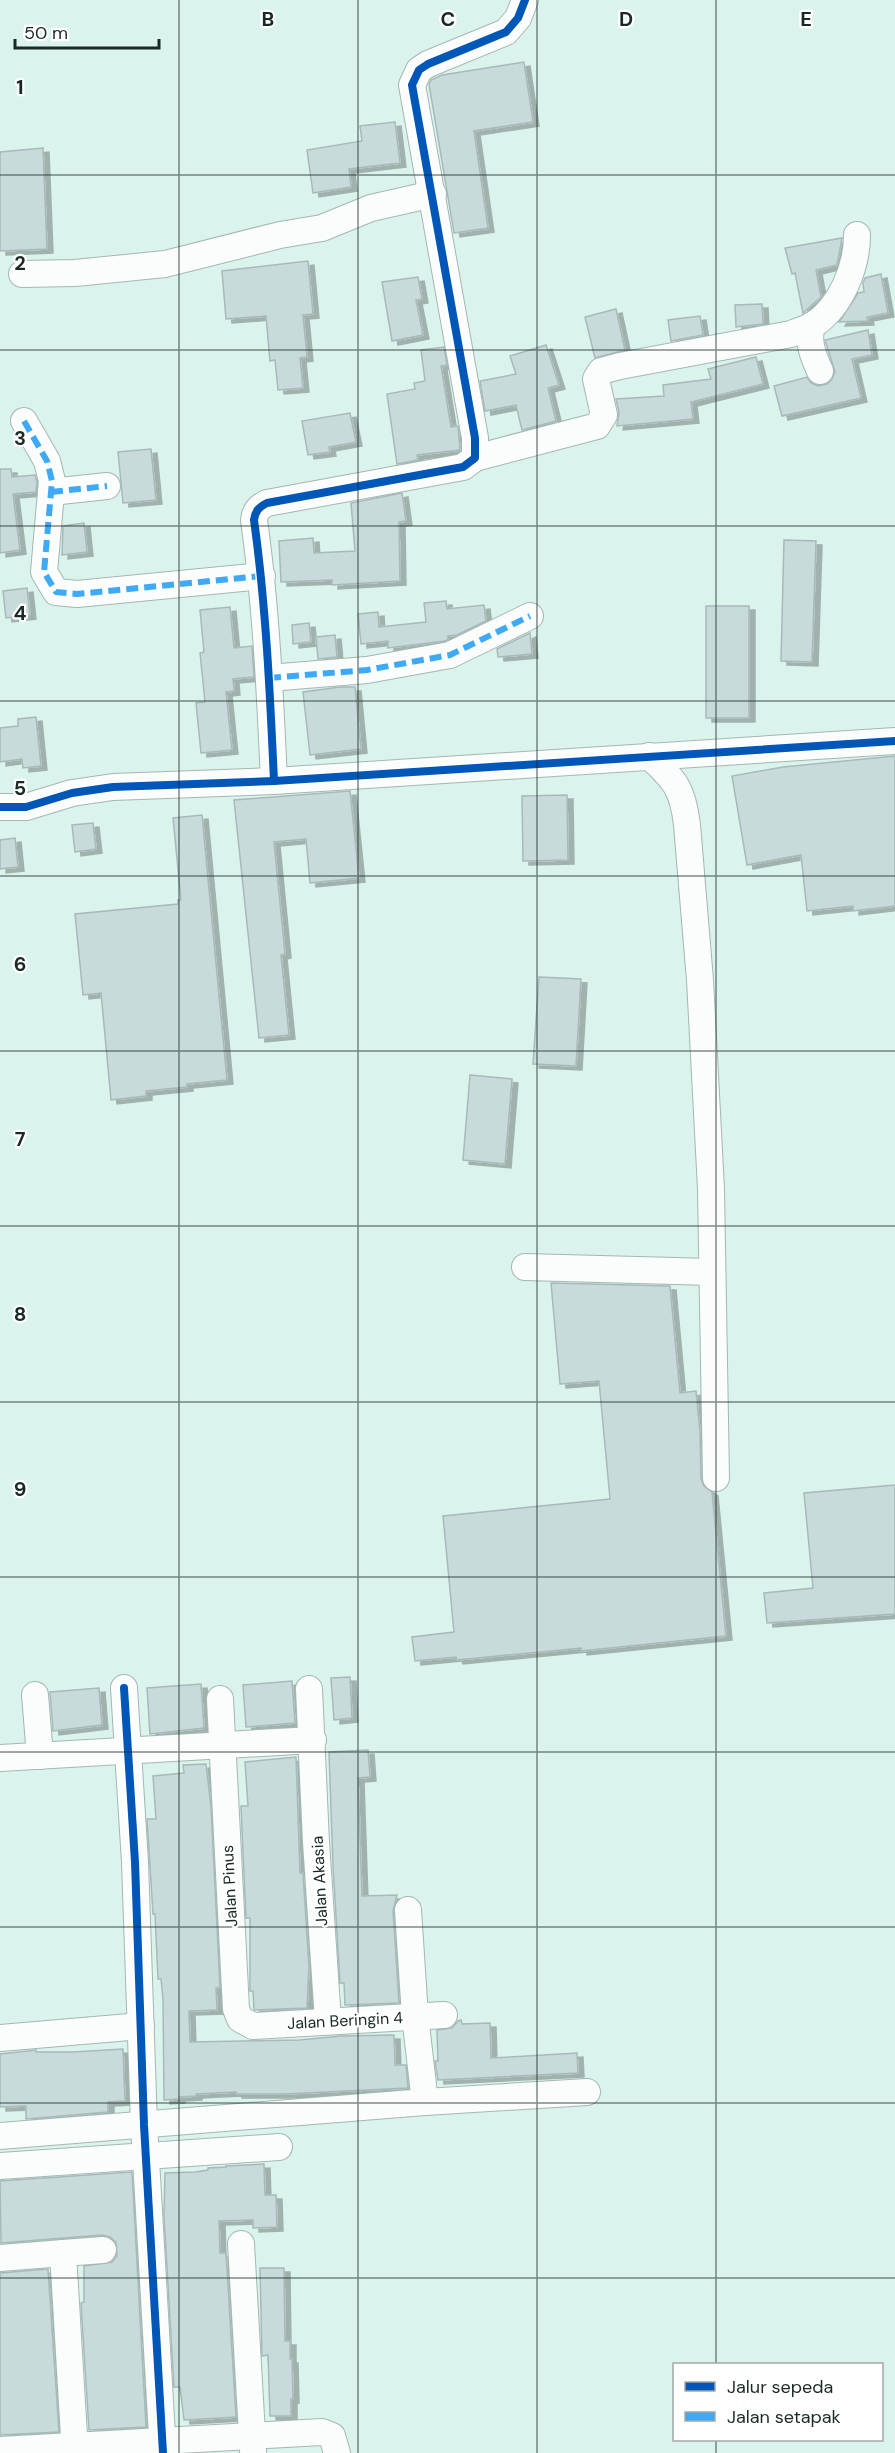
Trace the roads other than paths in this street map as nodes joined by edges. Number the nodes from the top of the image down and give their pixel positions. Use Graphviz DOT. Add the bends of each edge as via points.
graph roads {
  1 [pos="525,0"];
  2 [pos="432,194"];
  3 [pos="857,236"];
  4 [pos="22,274"];
  5 [pos="812,325"];
  6 [pos="820,371"];
  7 [pos="24,421"];
  8 [pos="475,458"];
  9 [pos="107,486"];
  10 [pos="51,492"];
  11 [pos="262,576"];
  12 [pos="530,616"];
  13 [pos="269,678"];
  14 [pos="895,741"];
  15 [pos="649,756"];
  16 [pos="274,781"];
  17 [pos="0,807"];
  18 [pos="525,1267"];
  19 [pos="712,1272"];
  20 [pos="716,1478"];
  21 [pos="124,1688"];
  22 [pos="309,1689"];
  23 [pos="34,1695"];
  24 [pos="220,1699"];
  25 [pos="313,1740"];
  26 [pos="223,1745"];
  27 [pos="129,1750"];
  28 [pos="40,1756"];
  29 [pos="0,1758"];
  30 [pos="408,1910"];
  31 [pos="444,2015"];
  32 [pos="415,2016"];
  33 [pos="328,2021"];
  34 [pos="246,2024"];
  35 [pos="141,2026"];
  36 [pos="0,2038"];
  37 [pos="587,2092"];
  38 [pos="425,2102"];
  39 [pos="144,2125"];
  40 [pos="0,2136"];
  41 [pos="279,2146"];
  42 [pos="146,2156"];
  43 [pos="0,2166"];
  44 [pos="241,2244"];
  45 [pos="103,2250"];
  46 [pos="63,2253"];
  47 [pos="0,2258"];
  48 [pos="253,2444"];
  49 [pos="163,2447"];
  50 [pos="75,2449"];
  51 [pos="0,2450"];
  52 [pos="337,2453"];
  1 -- 2 [label="street" via="518,18 506,32 428,64 414,77 412,85"];
  2 -- 4 [label="street" via="371,208 322,228 165,264"];
  2 -- 8 [label="street" via="475,438"];
  3 -- 5 [label="street" via="854,265 840,294 826,314"];
  5 -- 6 [label="street" via="811,344"];
  5 -- 8 [label="street" via="791,334 601,372 596,379 604,415 597,426"];
  7 -- 10 [label="street" via="46,461"];
  8 -- 11 [label="street" via="463,467 267,503 260,507 254,520"];
  9 -- 10 [label="street"];
  10 -- 11 [label="street" via="45,572 56,592 77,594"];
  11 -- 13 [label="street"];
  12 -- 13 [label="street" via="450,655 367,670"];
  13 -- 16 [label="street"];
  14 -- 15 [label="street"];
  15 -- 16 [label="street"];
  15 -- 19 [label="street" via="679,787 685,805 706,1081"];
  16 -- 17 [label="street" via="113,787 72,793 26,807"];
  18 -- 19 [label="street"];
  19 -- 20 [label="street"];
  21 -- 27 [label="street"];
  22 -- 25 [label="street, Jalan Akasia"];
  23 -- 28 [label="street"];
  24 -- 26 [label="street, Jalan Pinus"];
  25 -- 26 [label="street"];
  25 -- 33 [label="street, Jalan Akasia"];
  26 -- 27 [label="street"];
  26 -- 34 [label="street, Jalan Pinus" via="236,2009"];
  27 -- 28 [label="street"];
  27 -- 35 [label="street"];
  28 -- 29 [label="street"];
  30 -- 32 [label="street"];
  31 -- 32 [label="street, Jalan Beringin 4"];
  32 -- 33 [label="street, Jalan Beringin 4"];
  32 -- 38 [label="street"];
  33 -- 34 [label="street, Jalan Beringin 4"];
  35 -- 36 [label="street"];
  35 -- 39 [label="street"];
  37 -- 38 [label="street"];
  38 -- 39 [label="street"];
  39 -- 40 [label="street"];
  39 -- 42 [label="street"];
  41 -- 42 [label="street"];
  42 -- 43 [label="street"];
  42 -- 49 [label="street"];
  44 -- 48 [label="street"];
  45 -- 46 [label="street"];
  46 -- 47 [label="street"];
  46 -- 50 [label="street"];
  48 -- 49 [label="street"];
  48 -- 52 [label="street" via="322,2432 332,2436"];
  49 -- 50 [label="street"];
  50 -- 51 [label="street"];
}
